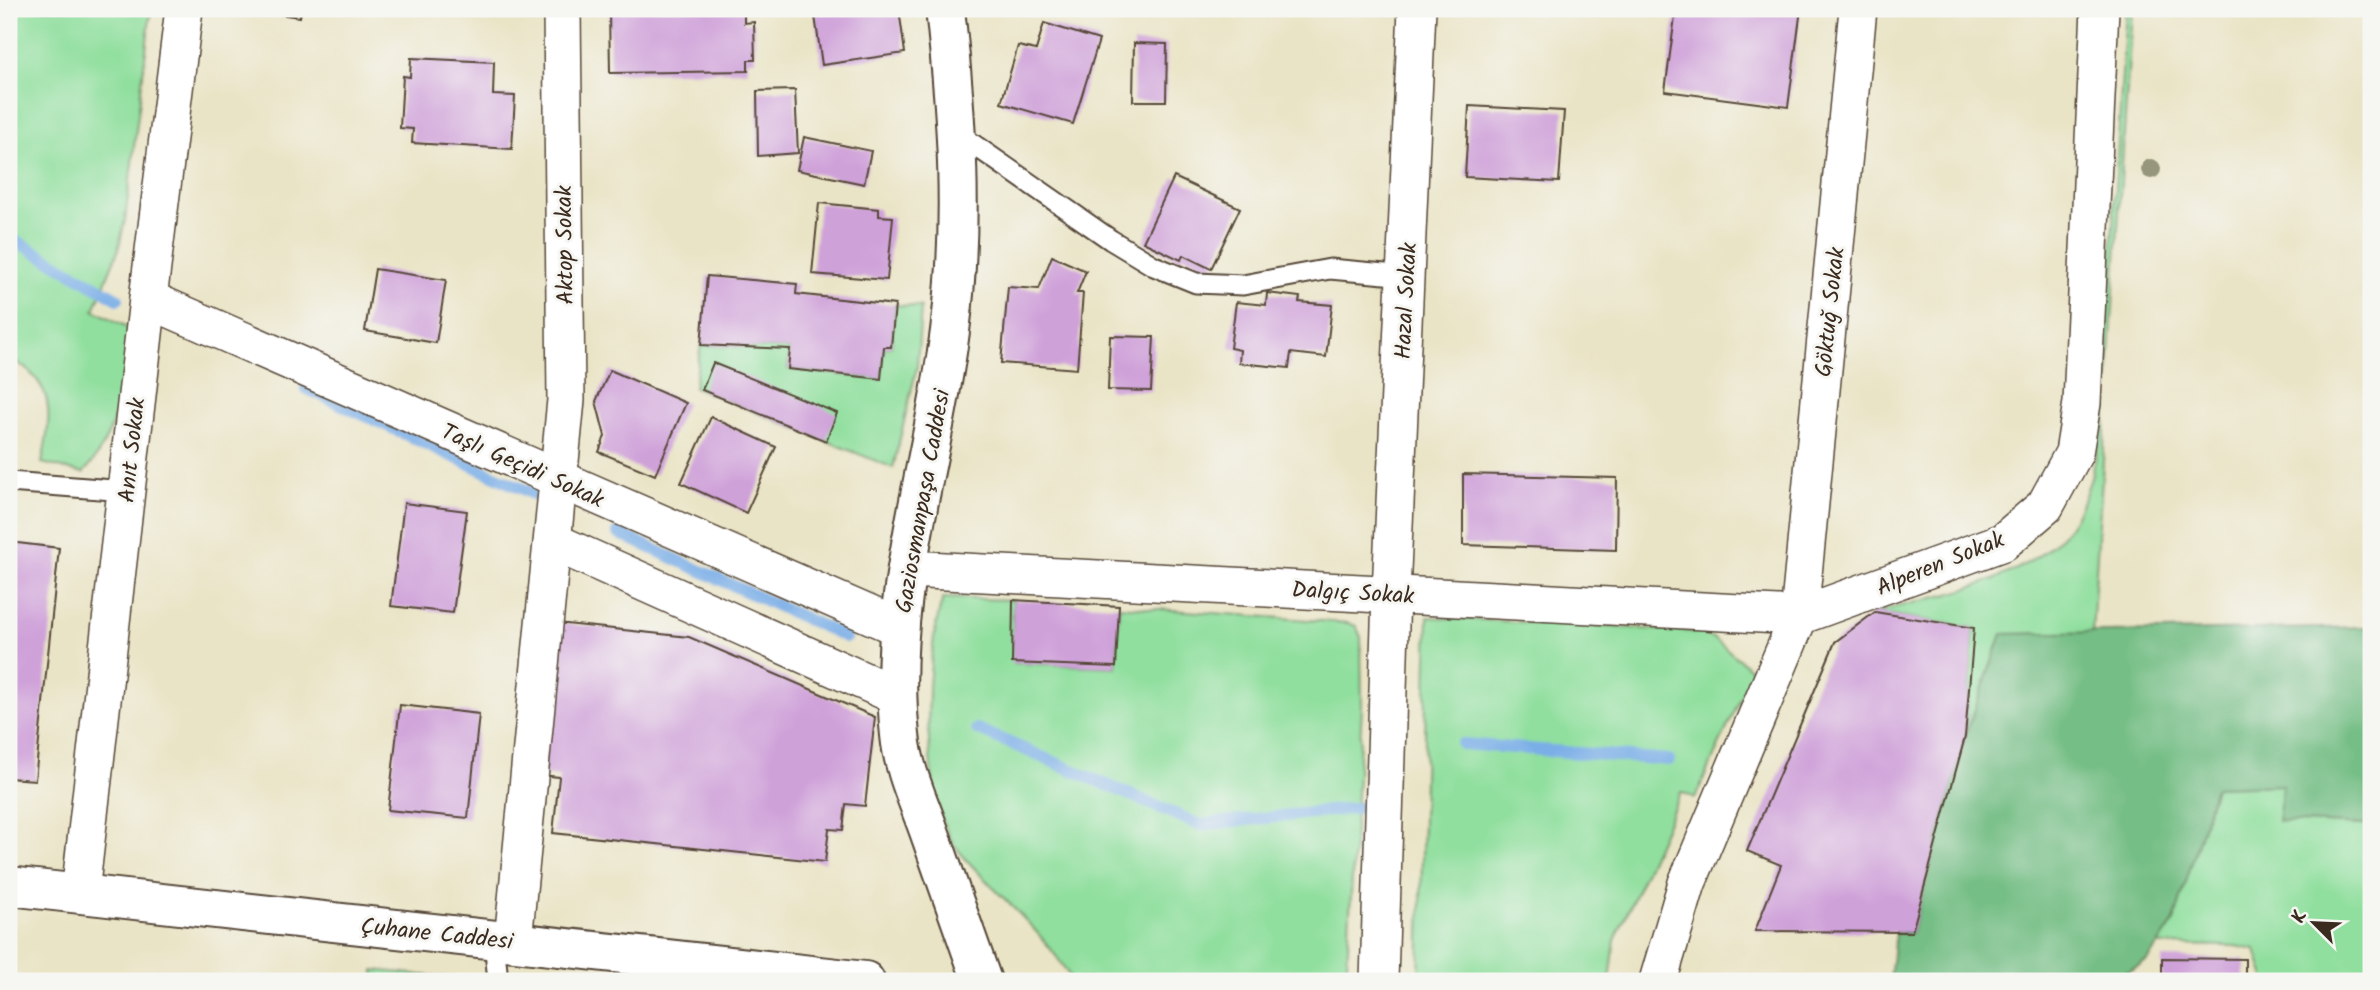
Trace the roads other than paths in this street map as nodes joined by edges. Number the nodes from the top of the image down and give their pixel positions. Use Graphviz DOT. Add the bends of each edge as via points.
graph roads {
  1 [pos="184,9"];
  2 [pos="562,9"];
  3 [pos="945,9"];
  4 [pos="1417,9"];
  5 [pos="1858,9"];
  6 [pos="2100,9"];
  7 [pos="957,133"];
  8 [pos="1406,276"];
  9 [pos="148,299"];
  10 [pos="9,482"];
  11 [pos="560,482"];
  12 [pos="126,491"];
  13 [pos="554,542"];
  14 [pos="908,569"];
  15 [pos="1391,593"];
  16 [pos="1799,616"];
  17 [pos="900,628"];
  18 [pos="897,696"];
  19 [pos="9,886"];
  20 [pos="80,893"];
  21 [pos="504,940"];
  22 [pos="498,981"];
  23 [pos="865,981"];
  24 [pos="982,981"];
  25 [pos="1379,981"];
  26 [pos="1658,981"];
  1 -- 9 [label="street, Anıt Sokak"];
  2 -- 11 [label="street, Aktop Sokak" via="566,400"];
  3 -- 7 [label="street, Gaziosmanpaşa Caddesi"];
  4 -- 8 [label="street, Hazal Sokak"];
  5 -- 16 [label="street, Göktuğ Sokak"];
  6 -- 16 [label="street, Alperen Sokak" via="2082,403 2074,453 2045,506 2003,542"];
  7 -- 8 [label="lane" via="1111,240 1154,266 1196,283 1243,285 1331,269"];
  7 -- 14 [label="street, Gaziosmanpaşa Caddesi" via="960,198 951,329"];
  8 -- 15 [label="street, Hazal Sokak"];
  9 -- 11 [label="street, Taşlı Geçidi Sokak"];
  9 -- 12 [label="street, Anıt Sokak"];
  10 -- 12 [label="lane"];
  11 -- 13 [label="street, Aktop Sokak"];
  11 -- 17 [label="street, Taşlı Geçidi Sokak"];
  12 -- 20 [label="street, Anıt Sokak"];
  13 -- 18 [label="street"];
  13 -- 21 [label="street, Aktop Sokak"];
  14 -- 15 [label="street, Dalgıç Sokak"];
  14 -- 17 [label="street, Gaziosmanpaşa Caddesi"];
  15 -- 16 [label="street, Dalgıç Sokak"];
  15 -- 25 [label="street, Hazal Sokak"];
  16 -- 26 [label="street" via="1687,883"];
  17 -- 18 [label="street, Gaziosmanpaşa Caddesi"];
  18 -- 24 [label="street, Gaziosmanpaşa Caddesi" via="906,766"];
  19 -- 20 [label="street, Çuhane Caddesi"];
  20 -- 21 [label="street, Çuhane Caddesi"];
  21 -- 22 [label="lane"];
  21 -- 23 [label="street, Çuhane Caddesi"];
}
